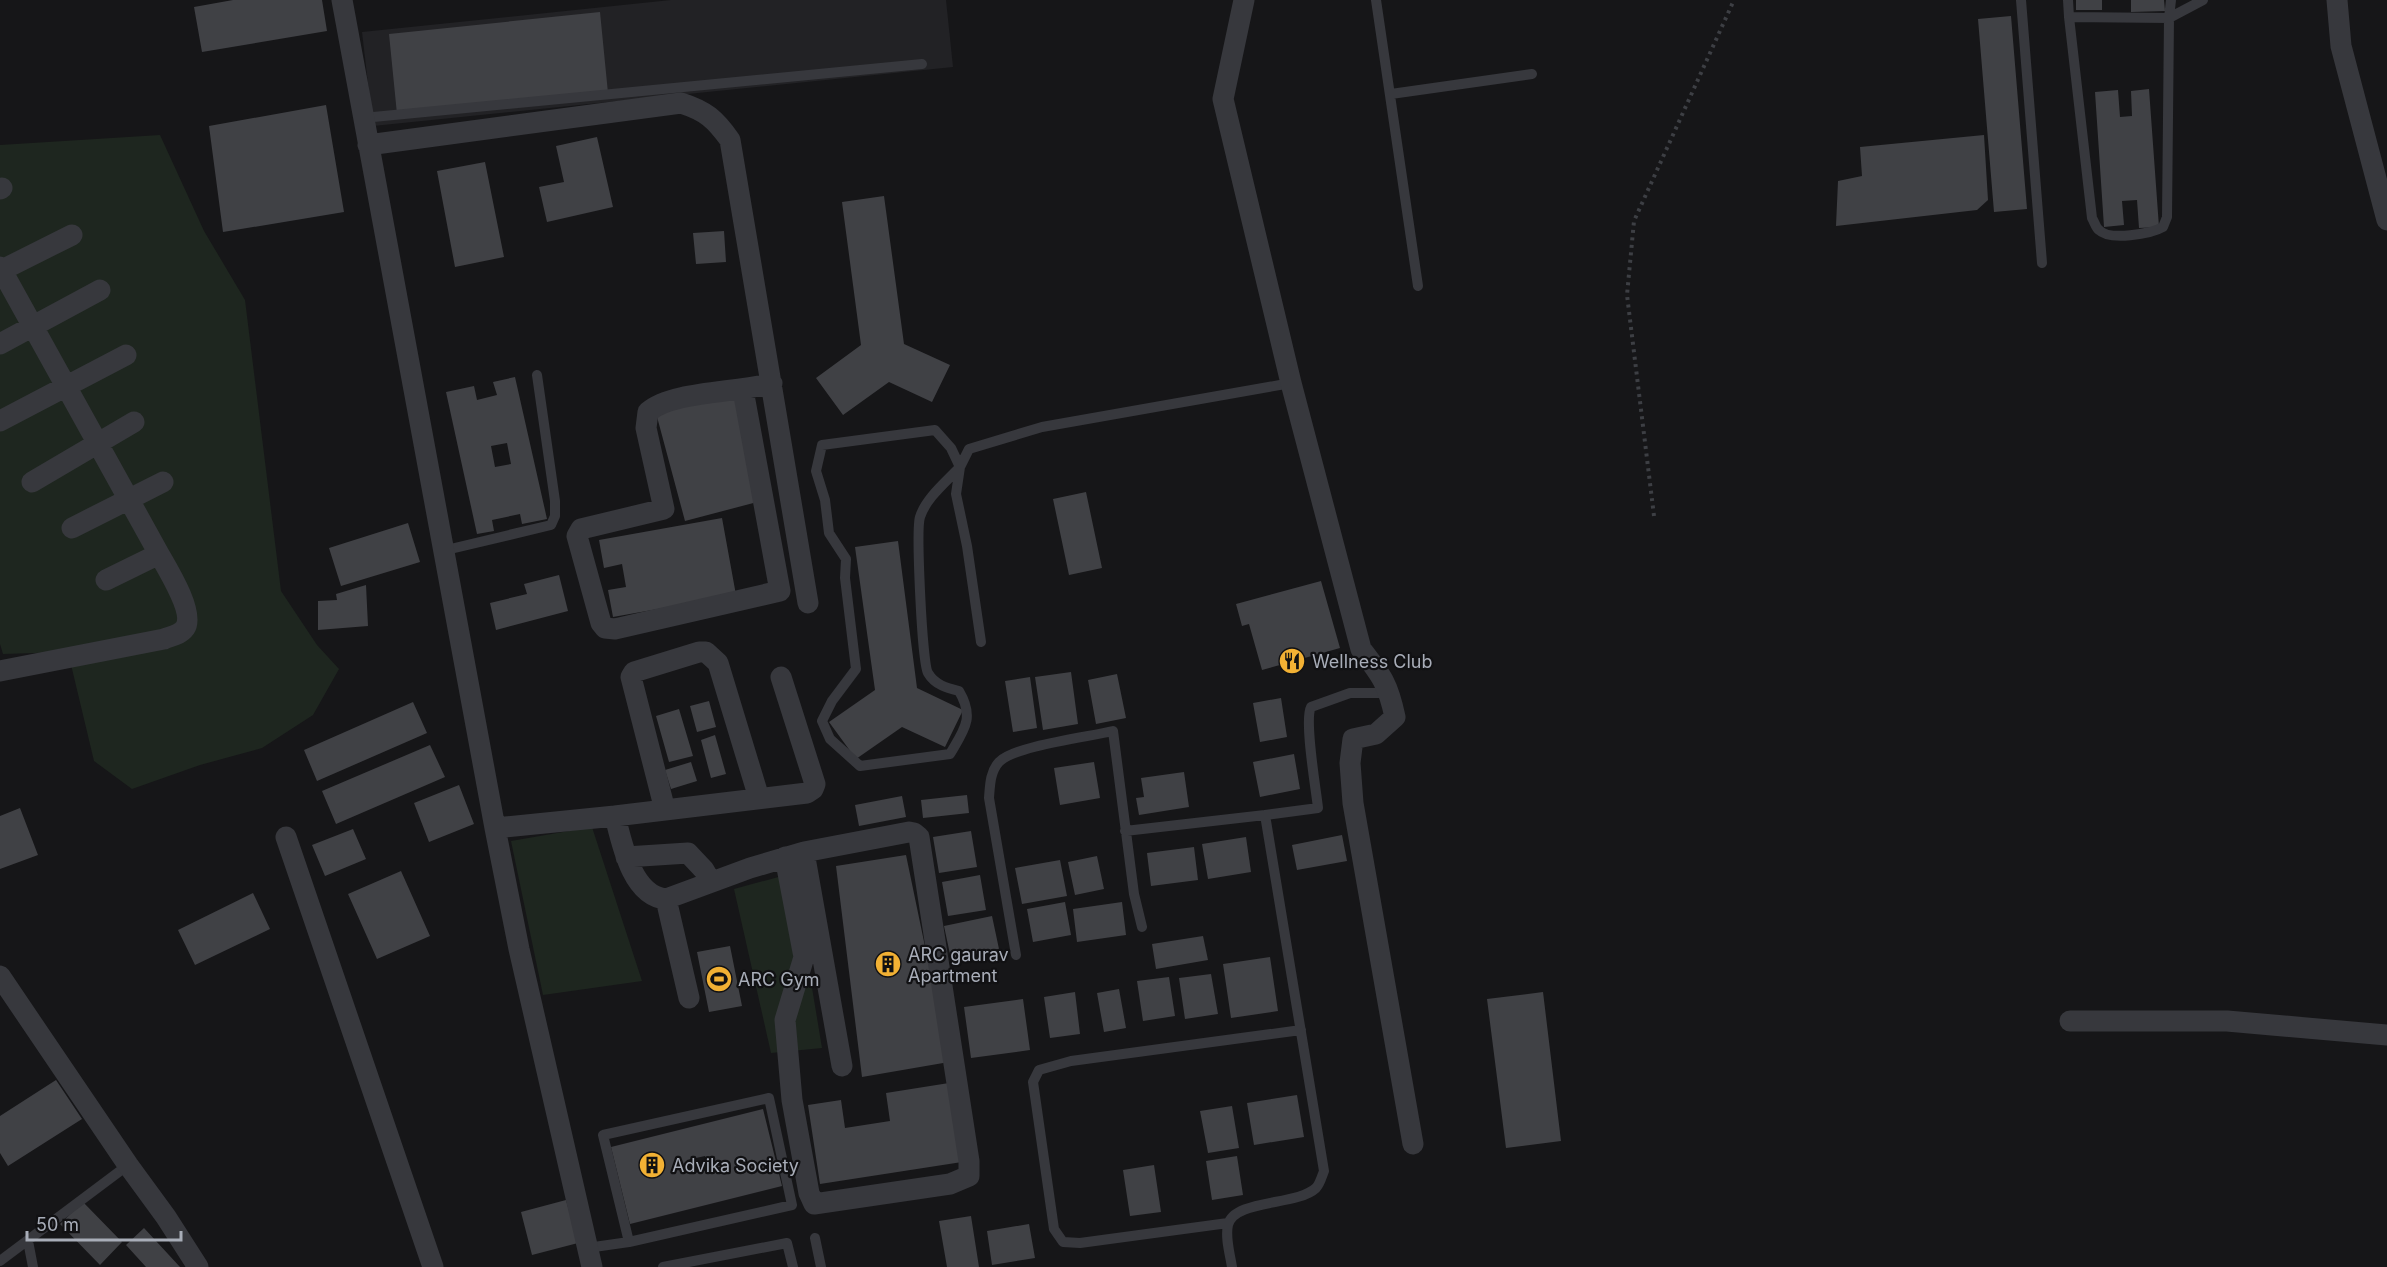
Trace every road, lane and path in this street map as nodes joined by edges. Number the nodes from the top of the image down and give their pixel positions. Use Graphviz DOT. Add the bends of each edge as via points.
graph roads {
  1 [pos="342,0"];
  2 [pos="1244,0"];
  3 [pos="1376,0"];
  4 [pos="1734,0"];
  5 [pos="2021,0"];
  6 [pos="2068,0"];
  7 [pos="2171,0"];
  8 [pos="2203,0"];
  9 [pos="2337,0"];
  10 [pos="2068,17"];
  11 [pos="2169,18"];
  12 [pos="922,64"];
  13 [pos="1532,74"];
  14 [pos="1390,94"];
  15 [pos="363,118"];
  16 [pos="368,145"];
  17 [pos="2387,220"];
  18 [pos="72,235"];
  19 [pos="2042,262"];
  20 [pos="1,270"];
  21 [pos="1418,286"];
  22 [pos="100,290"];
  23 [pos="33,327"];
  24 [pos="0,344"];
  25 [pos="126,355"];
  26 [pos="537,375"];
  27 [pos="771,383"];
  28 [pos="1291,383"];
  29 [pos="67,387"];
  30 [pos="743,390"];
  31 [pos="0,421"];
  32 [pos="134,422"];
  33 [pos="98,443"];
  34 [pos="960,467"];
  35 [pos="32,482"];
  36 [pos="163,482"];
  37 [pos="129,500"];
  38 [pos="1654,516"];
  39 [pos="72,528"];
  40 [pos="442,551"];
  41 [pos="159,554"];
  42 [pos="106,580"];
  43 [pos="808,603"];
  44 [pos="981,642"];
  45 [pos="0,671"];
  46 [pos="781,677"];
  47 [pos="1390,693"];
  48 [pos="759,798"];
  49 [pos="665,810"];
  50 [pos="1265,815"];
  51 [pos="615,816"];
  52 [pos="495,828"];
  53 [pos="1125,831"];
  54 [pos="286,837"];
  55 [pos="794,854"];
  56 [pos="626,857"];
  57 [pos="711,882"];
  58 [pos="666,899"];
  59 [pos="1142,927"];
  60 [pos="1016,955"];
  61 [pos="0,976"];
  62 [pos="689,998"];
  63 [pos="2070,1021"];
  64 [pos="1301,1030"];
  65 [pos="2387,1035"];
  66 [pos="842,1066"];
  67 [pos="1413,1144"];
  68 [pos="128,1165"];
  69 [pos="1228,1223"];
  70 [pos="815,1238"];
  71 [pos="28,1241"];
  72 [pos="629,1242"];
  73 [pos="590,1258"];
  74 [pos="0,1261"];
  75 [pos="697,1264"];
  76 [pos="33,1267"];
  77 [pos="198,1267"];
  78 [pos="434,1267"];
  79 [pos="663,1267"];
  80 [pos="793,1267"];
  81 [pos="821,1267"];
  82 [pos="1232,1267"];
  1 -- 15 [label="street"];
  2 -- 28 [label="street" via="1223,99"];
  3 -- 14 [label="lane"];
  4 -- 38 [label="path" via="1634,221 1627,295"];
  5 -- 19 [label="lane"];
  6 -- 10 [label="lane"];
  7 -- 11 [label="lane"];
  8 -- 11 [label="lane"];
  9 -- 17 [label="street" via="2341,46"];
  10 -- 11 [label="lane"];
  10 -- 11 [label="lane" via="2092,218 2099,230 2109,236 2153,232 2163,227 2168,217"];
  12 -- 15 [label="lane"];
  13 -- 14 [label="lane"];
  14 -- 21 [label="lane"];
  15 -- 16 [label="street"];
  16 -- 27 [label="street" via="681,103 700,109 717,122 730,140"];
  16 -- 40 [label="street"];
  18 -- 20 [label="street"];
  20 -- 23 [label="street"];
  22 -- 23 [label="street"];
  23 -- 24 [label="street"];
  23 -- 29 [label="street"];
  25 -- 29 [label="street"];
  26 -- 40 [label="lane" via="555,501 551,525"];
  27 -- 30 [label="street"];
  27 -- 43 [label="street"];
  28 -- 34 [label="lane" via="1042,427 969,449"];
  28 -- 47 [label="street" via="1362,650 1384,678"];
  29 -- 31 [label="street"];
  29 -- 33 [label="street"];
  30 -- 30 [label="street" via="678,399 656,405 648,412 646,428 664,509 581,529 577,536 605,628 615,629 780,591"];
  32 -- 33 [label="street"];
  33 -- 35 [label="street"];
  33 -- 37 [label="street"];
  34 -- 34 [label="lane" via="933,495 920,518 922,650 929,675 945,688 959,691 967,705 967,725 950,754 860,766 830,739 822,721 856,669 846,559 829,533 816,471 822,445 935,430 951,448"];
  34 -- 44 [label="lane" via="956,494"];
  36 -- 37 [label="street"];
  37 -- 39 [label="street"];
  37 -- 41 [label="street"];
  40 -- 52 [label="street"];
  41 -- 42 [label="street"];
  41 -- 45 [label="street" via="183,601 187,624 184,629 164,639"];
  46 -- 48 [label="street" via="814,784 807,793"];
  47 -- 50 [label="lane" via="1350,693 1311,707 1308,722 1318,808"];
  47 -- 67 [label="street" via="1395,717 1376,734 1353,739 1350,764 1353,803"];
  48 -- 49 [label="street"];
  48 -- 49 [label="street" via="718,663 706,652 699,652 634,672 630,677"];
  49 -- 51 [label="street"];
  50 -- 53 [label="lane"];
  50 -- 64 [label="lane"];
  51 -- 52 [label="street"];
  51 -- 56 [label="street"];
  52 -- 73 [label="street"];
  53 -- 59 [label="lane"];
  53 -- 60 [label="lane" via="1113,731 1020,750 999,762 990,778 988,798"];
  54 -- 78 [label="street"];
  55 -- 55 [label="street" via="909,832 919,837 969,1176 950,1184 814,1204 792,1100 785,1020 804,957"];
  55 -- 57 [label="street"];
  55 -- 66 [label="street"];
  56 -- 57 [label="street" via="688,853"];
  56 -- 58 [label="street" via="648,893"];
  57 -- 58 [label="street"];
  58 -- 62 [label="street"];
  61 -- 68 [label="street"];
  63 -- 65 [label="street" via="2227,1021"];
  64 -- 69 [label="lane" via="1324,1171 1317,1187 1300,1197 1239,1210"];
  64 -- 69 [label="lane" via="1071,1061 1039,1070 1033,1082 1054,1229 1063,1242"];
  68 -- 71 [label="lane"];
  68 -- 77 [label="street"];
  69 -- 82 [label="lane"];
  70 -- 81 [label="lane"];
  71 -- 74 [label="lane"];
  71 -- 76 [label="lane"];
  72 -- 72 [label="lane" via="792,1205 769,1098 603,1135"];
  72 -- 73 [label="lane"];
  75 -- 79 [label="lane"];
  75 -- 80 [label="lane" via="787,1243"];
}
